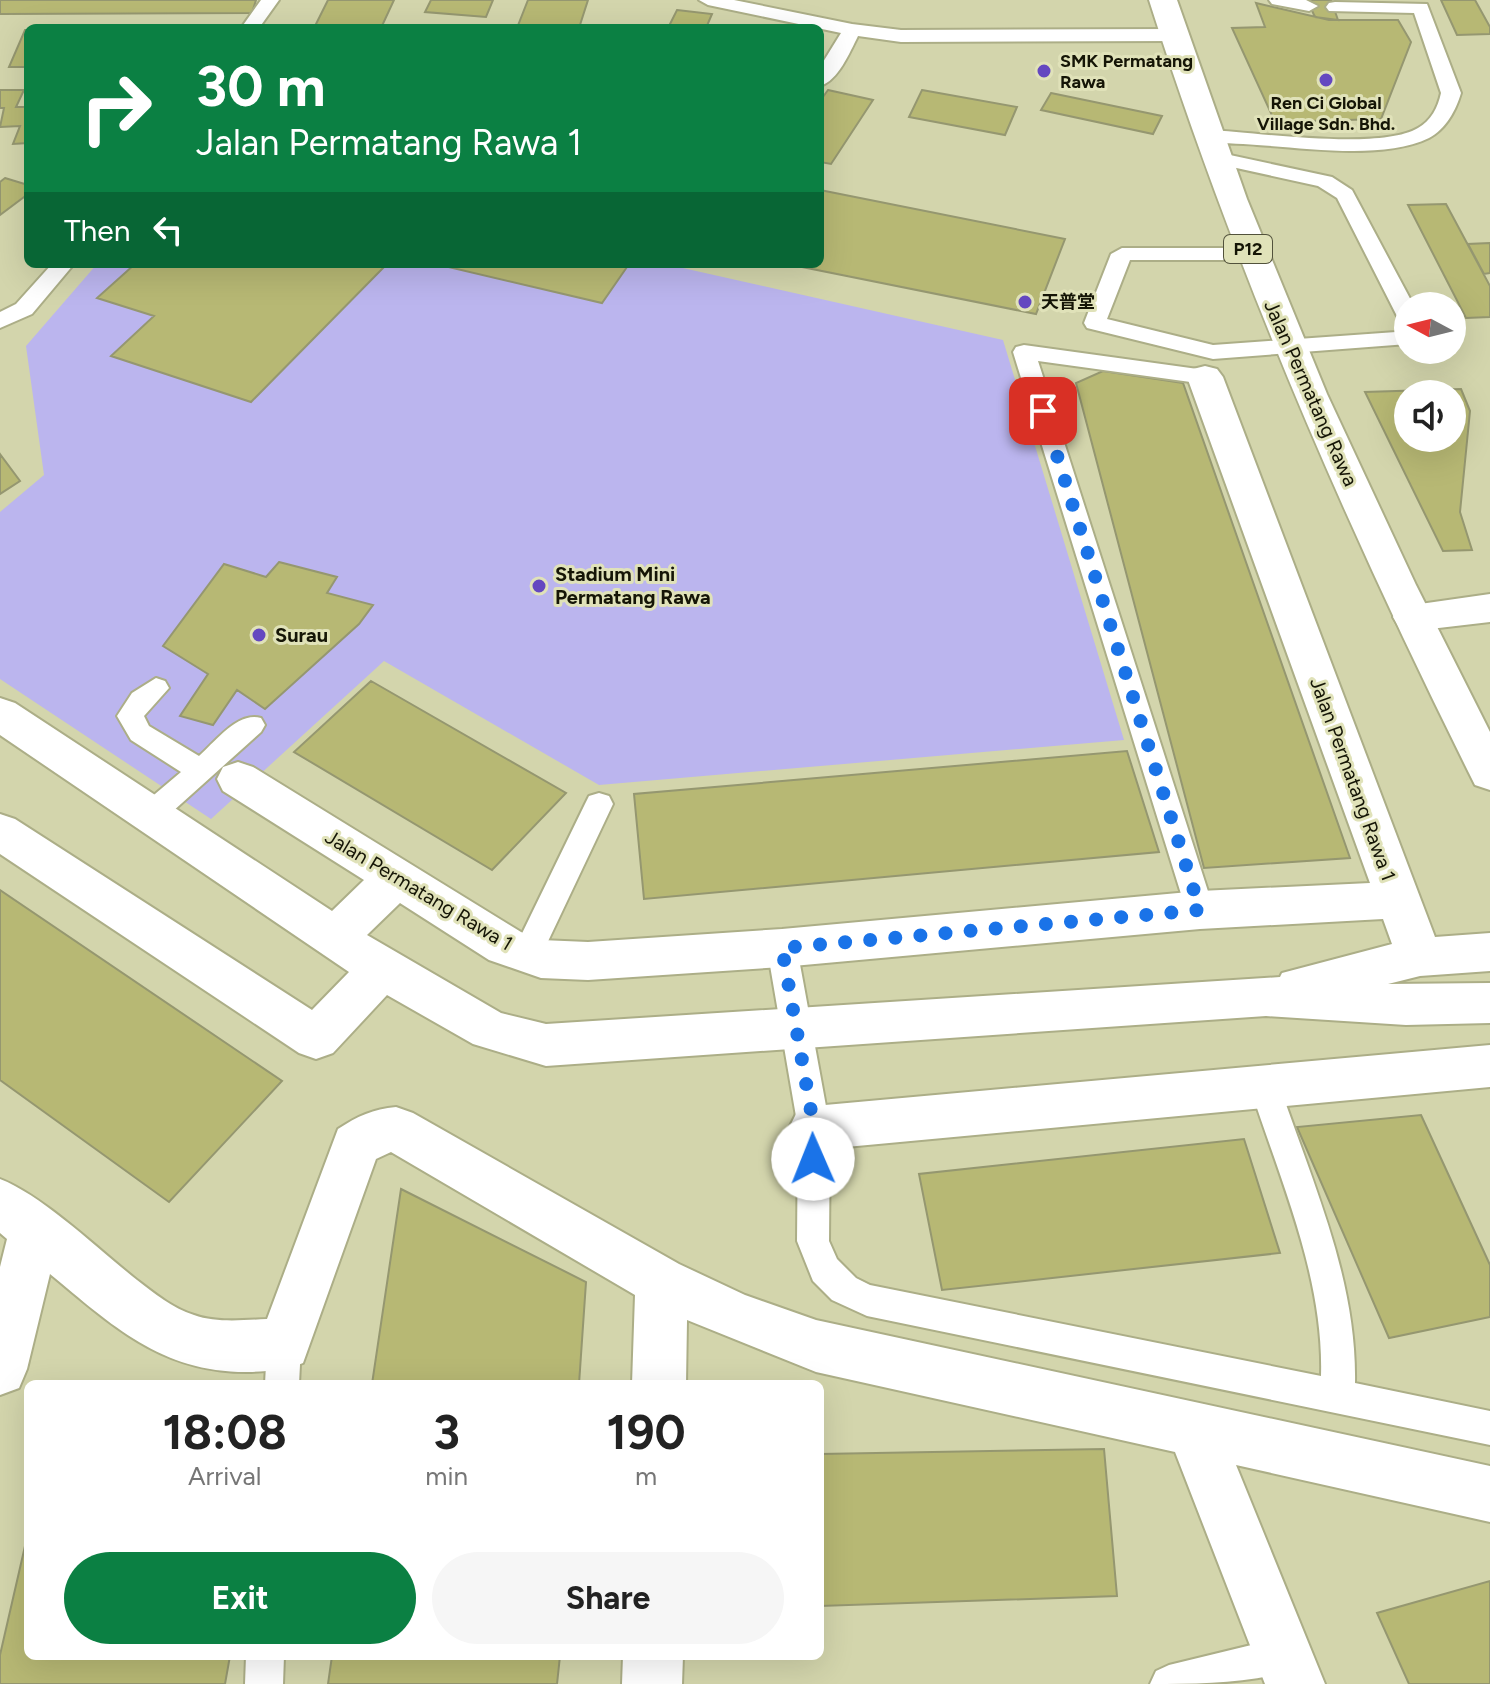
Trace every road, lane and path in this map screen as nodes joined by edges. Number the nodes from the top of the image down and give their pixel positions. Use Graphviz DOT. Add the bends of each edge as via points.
graph roads {
  1 [pos="270,0"];
  2 [pos="708,0"];
  3 [pos="1163,0"];
  4 [pos="1278,0"];
  5 [pos="1309,6"];
  6 [pos="1335,7"];
  7 [pos="253,24"];
  8 [pos="823,24"];
  9 [pos="824,24"];
  10 [pos="852,30"];
  11 [pos="1174,35"];
  12 [pos="824,75"];
  13 [pos="1212,147"];
  14 [pos="1250,254"];
  15 [pos="60,268"];
  16 [pos="1396,292"];
  17 [pos="0,321"];
  18 [pos="1394,340"];
  19 [pos="1292,349"];
  20 [pos="1205,377"];
  21 [pos="1490,608"];
  22 [pos="1413,617"];
  23 [pos="1443,681"];
  24 [pos="156,688"];
  25 [pos="1488,710"];
  26 [pos="0,714"];
  27 [pos="252,725"];
  28 [pos="1490,773"];
  29 [pos="219,775"];
  30 [pos="599,804"];
  31 [pos="152,813"];
  32 [pos="0,831"];
  33 [pos="396,878"];
  34 [pos="1398,900"];
  35 [pos="1200,910"];
  36 [pos="336,936"];
  37 [pos="782,948"];
  38 [pos="1490,952"];
  39 [pos="527,954"];
  40 [pos="1420,957"];
  41 [pos="382,969"];
  42 [pos="1266,996"];
  43 [pos="1477,1004"];
  44 [pos="795,1028"];
  45 [pos="1490,1063"];
  46 [pos="1265,1087"];
  47 [pos="814,1128"];
  48 [pos="18,1215"];
  49 [pos="661,1282"];
  50 [pos="283,1365"];
  51 [pos="0,1369"];
  52 [pos="659,1380"];
  53 [pos="1338,1396"];
  54 [pos="1490,1428"];
  55 [pos="1194,1430"];
  56 [pos="1490,1494"];
  57 [pos="265,1660"];
  58 [pos="653,1660"];
  59 [pos="1290,1670"];
  60 [pos="264,1684"];
  61 [pos="652,1684"];
  62 [pos="1169,1684"];
  1 -- 7 [label="lane"];
  2 -- 8 [label="lane"];
  3 -- 11 [label="street, Jalan Permatang Rawa / P12"];
  4 -- 5 [label="lane"];
  6 -- 13 [label="lane" via="1421,8 1451,93 1439,119 1422,135 1384,143"];
  9 -- 10 [label="lane"];
  10 -- 11 [label="lane" via="901,36"];
  10 -- 12 [label="lane"];
  11 -- 13 [label="street, Jalan Permatang Rawa / P12"];
  13 -- 14 [label="street, Jalan Permatang Rawa / P12"];
  13 -- 16 [label="lane" via="1325,181 1345,194"];
  14 -- 19 [label="street, Jalan Permatang Rawa / P12"];
  14 -- 19 [label="lane" via="1122,254 1095,323 1213,352"];
  15 -- 17 [label="lane" via="24,309"];
  18 -- 19 [label="lane"];
  19 -- 22 [label="street, Jalan Permatang Rawa / P12"];
  20 -- 34 [label="street, Jalan Permatang Rawa 1"];
  20 -- 35 [label="lane" via="1024,352"];
  21 -- 22 [label="street"];
  22 -- 23 [label="street, Jalan Permatang Rawa / P12"];
  23 -- 25 [label="street"];
  23 -- 28 [label="street, Jalan Permatang Rawa / P12"];
  24 -- 29 [label="lane" via="130,716 140,733"];
  26 -- 31 [label="street"];
  27 -- 29 [label="lane"];
  29 -- 31 [label="lane"];
  29 -- 33 [label="street, Jalan Permatang Rawa 1"];
  30 -- 39 [label="lane"];
  31 -- 36 [label="street"];
  32 -- 41 [label="street" via="316,1038"];
  33 -- 36 [label="street"];
  33 -- 39 [label="street, Jalan Permatang Rawa 1" via="505,946"];
  34 -- 35 [label="street, Jalan Permatang Rawa 1"];
  34 -- 40 [label="street"];
  35 -- 37 [label="street, Jalan Permatang Rawa 1"];
  36 -- 41 [label="street"];
  37 -- 39 [label="street, Jalan Permatang Rawa 1" via="588,961"];
  37 -- 44 [label="lane"];
  38 -- 40 [label="street"];
  40 -- 42 [label="street"];
  41 -- 44 [label="street" via="490,1030 546,1045"];
  42 -- 43 [label="street"];
  42 -- 44 [label="street"];
  43 -- 45 [label="street"];
  44 -- 47 [label="lane"];
  45 -- 46 [label="street"];
  46 -- 47 [label="street"];
  46 -- 53 [label="lane" via="1331,1288 1339,1344"];
  47 -- 53 [label="lane" via="813,1241 825,1270 844,1289 867,1300"];
  48 -- 50 [label="street" via="145,1319 190,1341 229,1346"];
  48 -- 51 [label="street"];
  49 -- 50 [label="street" via="396,1129 376,1131 356,1145"];
  49 -- 52 [label="street"];
  49 -- 55 [label="street" via="816,1346"];
  53 -- 54 [label="lane"];
  55 -- 56 [label="street"];
  55 -- 59 [label="street"];
  57 -- 60 [label="lane"];
  58 -- 61 [label="street"];
  59 -- 62 [label="lane"];
}
